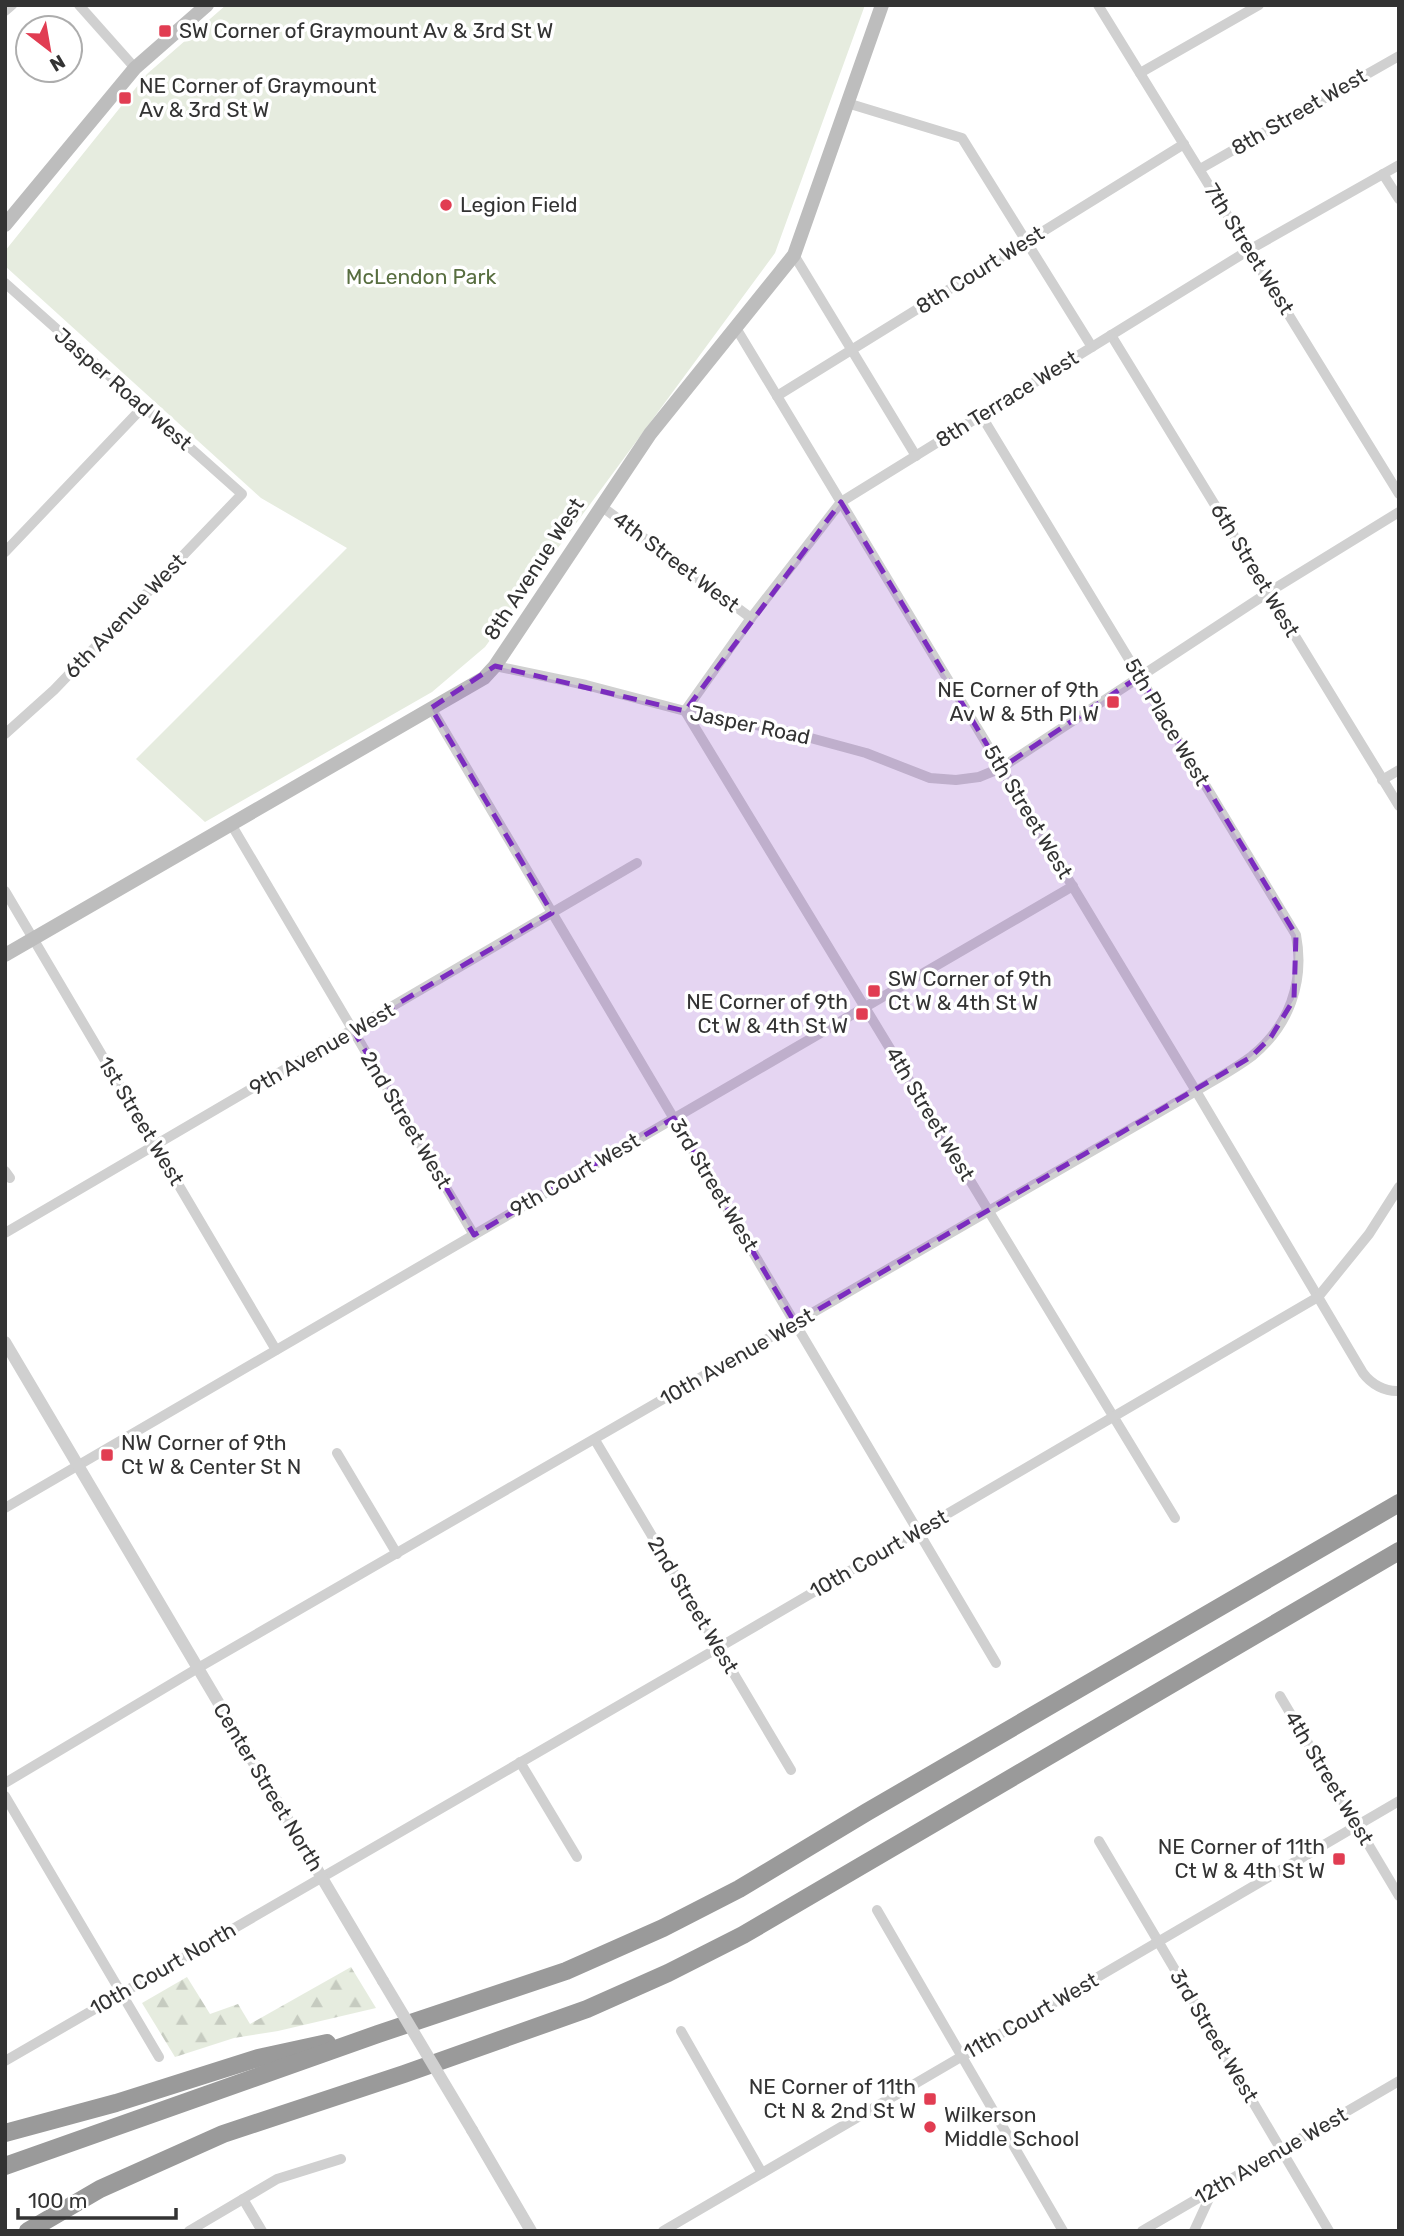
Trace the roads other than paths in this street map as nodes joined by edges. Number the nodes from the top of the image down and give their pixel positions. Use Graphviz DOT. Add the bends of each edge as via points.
graph roads {
  1 [pos="12,5"];
  2 [pos="79,5"];
  3 [pos="207,5"];
  4 [pos="882,5"];
  5 [pos="1098,5"];
  6 [pos="1259,5"];
  7 [pos="5,11"];
  8 [pos="1399,55"];
  9 [pos="135,68"];
  10 [pos="1140,73"];
  11 [pos="847,103"];
  12 [pos="1184,145"];
  13 [pos="1399,165"];
  14 [pos="1200,169"];
  15 [pos="1383,174"];
  16 [pos="1399,200"];
  17 [pos="5,225"];
  18 [pos="1027,242"];
  19 [pos="1249,250"];
  20 [pos="794,255"];
  21 [pos="5,283"];
  22 [pos="736,328"];
  23 [pos="1111,335"];
  24 [pos="1091,347"];
  25 [pos="852,350"];
  26 [pos="777,396"];
  27 [pos="143,407"];
  28 [pos="981,415"];
  29 [pos="916,456"];
  30 [pos="242,494"];
  31 [pos="1399,495"];
  32 [pos="841,502"];
  33 [pos="601,506"];
  34 [pos="1399,512"];
  35 [pos="5,552"];
  36 [pos="1269,592"];
  37 [pos="751,618"];
  38 [pos="495,666"];
  39 [pos="1140,676"];
  40 [pos="431,708"];
  41 [pos="685,711"];
  42 [pos="5,734"];
  43 [pos="1002,768"];
  44 [pos="1399,770"];
  45 [pos="1382,780"];
  46 [pos="1399,806"];
  47 [pos="231,824"];
  48 [pos="637,863"];
  49 [pos="1073,886"];
  50 [pos="5,891"];
  51 [pos="552,913"];
  52 [pos="33,939"];
  53 [pos="5,955"];
  54 [pos="865,1007"];
  55 [pos="353,1030"];
  56 [pos="1271,1037"];
  57 [pos="1196,1091"];
  58 [pos="674,1118"];
  59 [pos="156,1146"];
  60 [pos="1399,1187"];
  61 [pos="989,1211"];
  62 [pos="5,1233"];
  63 [pos="474,1235"];
  64 [pos="1318,1297"];
  65 [pos="795,1323"];
  66 [pos="5,1342"];
  67 [pos="276,1350"];
  68 [pos="1399,1391"];
  69 [pos="1114,1416"];
  70 [pos="595,1440"];
  71 [pos="337,1453"];
  72 [pos="78,1465"];
  73 [pos="1399,1503"];
  74 [pos="5,1508"];
  75 [pos="1175,1518"];
  76 [pos="918,1531"];
  77 [pos="1399,1551"];
  78 [pos="397,1554"];
  79 [pos="718,1648"];
  80 [pos="996,1662"];
  81 [pos="198,1668"];
  82 [pos="1280,1696"];
  83 [pos="520,1762"];
  84 [pos="790,1770"];
  85 [pos="5,1783"];
  86 [pos="5,1796"];
  87 [pos="1399,1801"];
  88 [pos="1357,1826"];
  89 [pos="1099,1841"];
  90 [pos="577,1857"];
  91 [pos="321,1877"];
  92 [pos="1399,1896"];
  93 [pos="877,1910"];
  94 [pos="1158,1942"];
  95 [pos="121,1993"];
  96 [pos="681,2031"];
  97 [pos="379,2034"];
  98 [pos="962,2056"];
  99 [pos="159,2057"];
  100 [pos="5,2061"];
  101 [pos="1399,2081"];
  102 [pos="5,2133"];
  103 [pos="1282,2150"];
  104 [pos="341,2160"];
  105 [pos="5,2166"];
  106 [pos="762,2173"];
  107 [pos="1213,2189"];
  108 [pos="243,2199"];
  109 [pos="28,2231"];
  110 [pos="189,2231"];
  111 [pos="262,2231"];
  112 [pos="531,2231"];
  113 [pos="663,2231"];
  114 [pos="1063,2231"];
  115 [pos="1142,2231"];
  116 [pos="1194,2231"];
  117 [pos="1329,2231"];
  1 -- 7 [label="street"];
  2 -- 9 [label="street"];
  3 -- 9 [label="main road"];
  4 -- 11 [label="main road, 8th Avenue West"];
  5 -- 10 [label="street, 7th Street West"];
  6 -- 10 [label="street"];
  8 -- 14 [label="street, 8th Street West"];
  9 -- 17 [label="main road"];
  10 -- 12 [label="street, 7th Street West"];
  11 -- 18 [label="street" via="962,138"];
  11 -- 20 [label="main road, 8th Avenue West"];
  12 -- 14 [label="street, 7th Street West"];
  12 -- 18 [label="street, 8th Court West"];
  13 -- 15 [label="street, 8th Terrace West"];
  14 -- 19 [label="street, 7th Street West"];
  15 -- 16 [label="street"];
  15 -- 19 [label="street, 8th Terrace West"];
  18 -- 24 [label="street"];
  18 -- 25 [label="street, 8th Court West"];
  19 -- 23 [label="street, 8th Terrace West"];
  19 -- 31 [label="street, 7th Street West"];
  20 -- 22 [label="main road, 8th Avenue West"];
  20 -- 25 [label="street"];
  21 -- 27 [label="street, Jasper Road West"];
  22 -- 26 [label="street, 5th Street West"];
  22 -- 33 [label="main road, 8th Avenue West" via="650,434"];
  23 -- 24 [label="street, 8th Terrace West"];
  23 -- 36 [label="street, 6th Street West"];
  24 -- 28 [label="street, 8th Terrace West"];
  25 -- 26 [label="street, 8th Court West"];
  25 -- 29 [label="street"];
  26 -- 32 [label="street, 5th Street West"];
  27 -- 30 [label="street, Jasper Road West"];
  27 -- 35 [label="street"];
  28 -- 29 [label="street, 8th Terrace West"];
  28 -- 39 [label="street, 5th Place West"];
  29 -- 32 [label="street, 8th Terrace West"];
  30 -- 42 [label="street, 6th Avenue West" via="54,690"];
  32 -- 37 [label="street, 8th Terrace West"];
  32 -- 43 [label="street, 5th Street West"];
  33 -- 37 [label="street, 4th Street West"];
  33 -- 38 [label="main road, 8th Avenue West"];
  34 -- 36 [label="street"];
  36 -- 39 [label="street"];
  36 -- 45 [label="street, 6th Street West"];
  37 -- 41 [label="street, 8th Terrace West"];
  38 -- 40 [label="main road, 8th Avenue West" via="484,678"];
  38 -- 41 [label="street, Jasper Road"];
  39 -- 43 [label="street"];
  39 -- 56 [label="street, 5th Place West" via="1296,936 1299,954 1294,999"];
  40 -- 47 [label="main road, 8th Avenue West"];
  40 -- 51 [label="street, 3rd Street West"];
  41 -- 43 [label="street, Jasper Road" via="866,753 930,778 978,778"];
  41 -- 54 [label="street, 4th Street West"];
  43 -- 49 [label="street, 5th Street West"];
  44 -- 45 [label="street"];
  45 -- 46 [label="street, 6th Street West"];
  47 -- 52 [label="main road, 8th Avenue West"];
  47 -- 55 [label="street, 2nd Street West"];
  48 -- 51 [label="street, 9th Avenue West"];
  49 -- 54 [label="street, 9th Court West"];
  49 -- 57 [label="street, 5th Street West"];
  50 -- 52 [label="street, 1st Street West"];
  51 -- 55 [label="street, 9th Avenue West"];
  51 -- 58 [label="street, 3rd Street West"];
  52 -- 53 [label="main road, 8th Avenue West"];
  52 -- 59 [label="street, 1st Street West"];
  54 -- 58 [label="street, 9th Court West"];
  54 -- 61 [label="street, 4th Street West"];
  55 -- 59 [label="street, 9th Avenue West"];
  55 -- 63 [label="street, 2nd Street West"];
  56 -- 57 [label="street, 10th Avenue West" via="1251,1057"];
  57 -- 61 [label="street, 10th Avenue West"];
  57 -- 64 [label="street, 5th Street West"];
  58 -- 63 [label="street, 9th Court West"];
  58 -- 65 [label="street, 3rd Street West"];
  59 -- 62 [label="street, 9th Avenue West"];
  59 -- 67 [label="street, 1st Street West"];
  60 -- 64 [label="street, 10th Court West" via="1369,1234"];
  61 -- 65 [label="street, 10th Avenue West"];
  61 -- 69 [label="street, 4th Street West"];
  63 -- 67 [label="street, 9th Court West"];
  64 -- 68 [label="street, 5th Street West" via="1369,1381"];
  64 -- 69 [label="street, 10th Court West"];
  65 -- 70 [label="street, 10th Avenue West"];
  65 -- 76 [label="street, 3rd Street West"];
  66 -- 72 [label="street, Center Street North"];
  67 -- 72 [label="street, 9th Court West"];
  69 -- 75 [label="street, 4th Street West"];
  69 -- 76 [label="street, 10th Court West"];
  70 -- 78 [label="street, 10th Avenue West"];
  70 -- 79 [label="street, 2nd Street West"];
  71 -- 78 [label="street"];
  72 -- 74 [label="street, 9th Court West"];
  72 -- 81 [label="street, Center Street North"];
  73 -- 97 [label="highway" via="739,1889 566,1971"];
  76 -- 79 [label="street, 10th Court West"];
  76 -- 80 [label="street, 3rd Street West"];
  77 -- 109 [label="highway" via="754,1928 668,1973 574,2014 223,2134 100,2189"];
  78 -- 81 [label="street, 10th Avenue West"];
  79 -- 83 [label="street, 10th Court West"];
  79 -- 84 [label="street, 2nd Street West"];
  81 -- 85 [label="street, 10th Avenue West"];
  81 -- 91 [label="street, Center Street North"];
  82 -- 88 [label="street, 4th Street West"];
  83 -- 90 [label="street"];
  83 -- 91 [label="street, 10th Court West"];
  86 -- 95 [label="street"];
  87 -- 88 [label="street, 11th Court West"];
  88 -- 92 [label="street, 4th Street West"];
  88 -- 94 [label="street, 11th Court West"];
  89 -- 94 [label="street, 3rd Street West"];
  91 -- 95 [label="street, 10th Court North"];
  91 -- 112 [label="street, Center Street North, bridge"];
  93 -- 98 [label="street"];
  94 -- 98 [label="street, 11th Court West"];
  94 -- 103 [label="street, 3rd Street West"];
  95 -- 99 [label="street"];
  95 -- 100 [label="street, 10th Court North"];
  96 -- 106 [label="street"];
  97 -- 102 [label="highway" via="258,2058"];
  97 -- 105 [label="highway"];
  98 -- 106 [label="street, 11th Court West"];
  98 -- 114 [label="street"];
  101 -- 103 [label="street, 12th Avenue West"];
  103 -- 107 [label="street, 12th Avenue West"];
  103 -- 117 [label="street, 3rd Street West"];
  104 -- 108 [label="street" via="291,2173"];
  106 -- 113 [label="street, 11th Court West"];
  107 -- 115 [label="street, 12th Avenue West"];
  107 -- 116 [label="street"];
  108 -- 110 [label="street"];
  108 -- 111 [label="street"];
}
